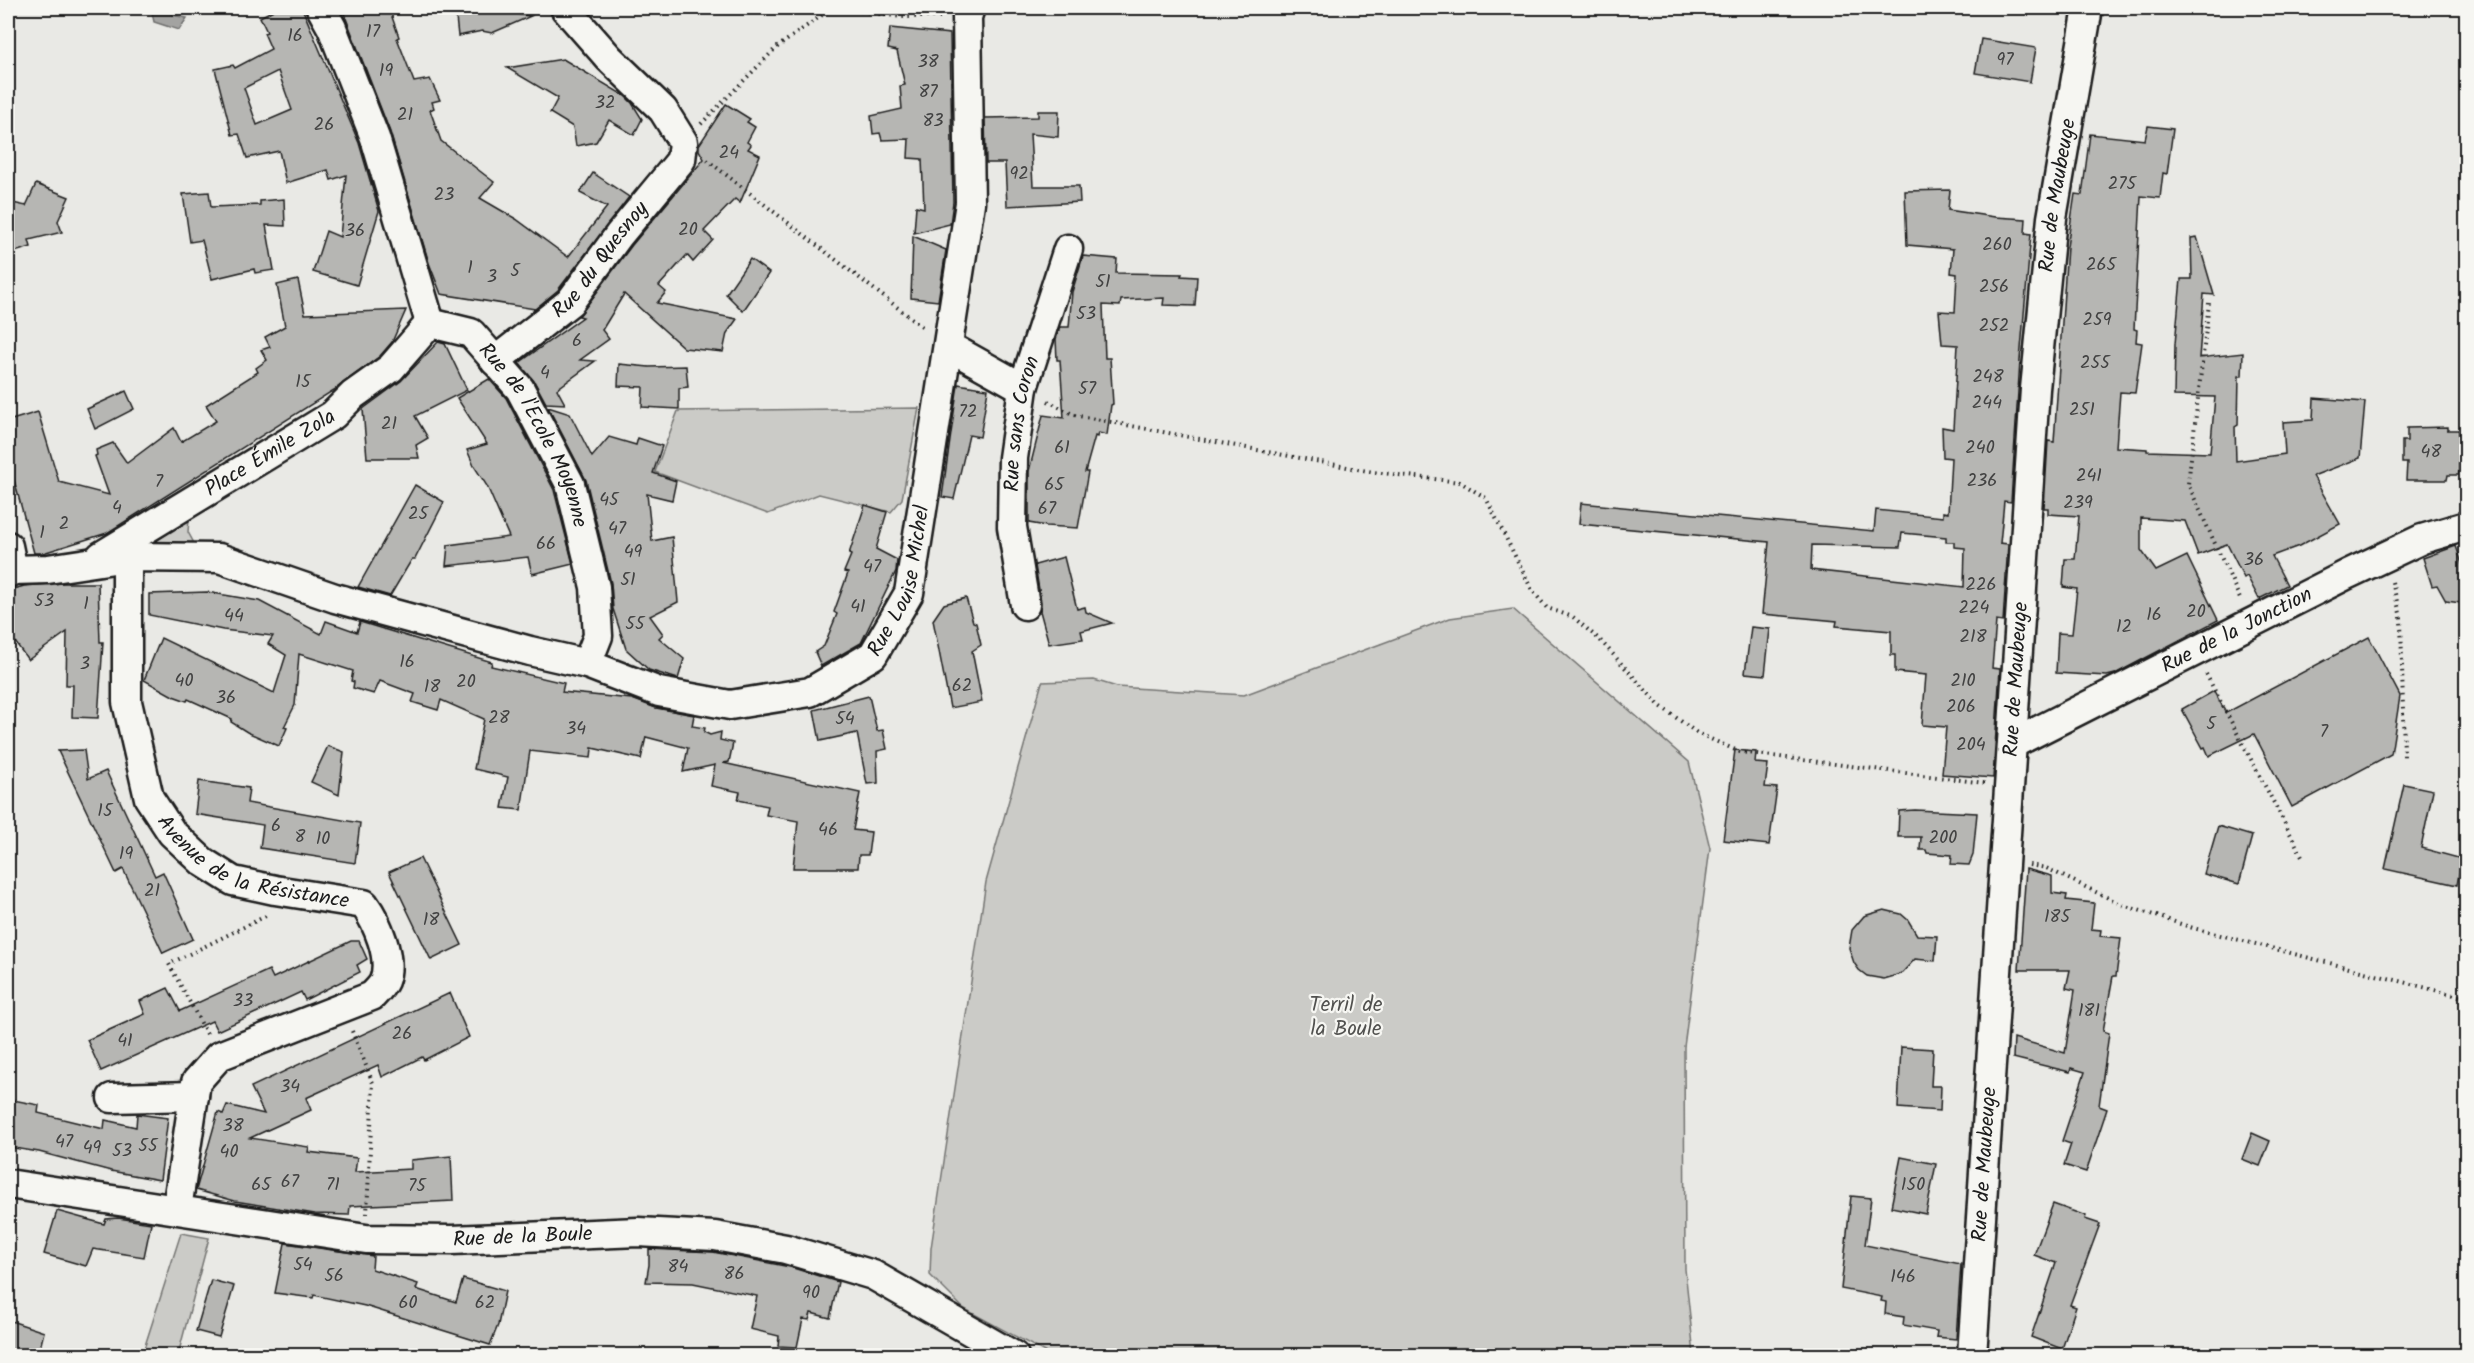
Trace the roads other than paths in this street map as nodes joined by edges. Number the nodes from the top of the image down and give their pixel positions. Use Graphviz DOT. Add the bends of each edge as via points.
graph roads {
  1 [pos="321,8"];
  2 [pos="565,8"];
  3 [pos="2088,8"];
  4 [pos="968,12"];
  5 [pos="1068,249"];
  6 [pos="430,323"];
  7 [pos="948,346"];
  8 [pos="495,361"];
  9 [pos="1023,388"];
  10 [pos="2466,526"];
  11 [pos="127,557"];
  12 [pos="92,562"];
  13 [pos="9,563"];
  14 [pos="334,598"];
  15 [pos="1025,605"];
  16 [pos="587,664"];
  17 [pos="2012,744"];
  18 [pos="194,1096"];
  19 [pos="112,1098"];
  20 [pos="8,1184"];
  21 [pos="177,1209"];
  22 [pos="1014,1356"];
  23 [pos="1972,1356"];
  1 -- 6 [label="street" via="375,138"];
  2 -- 8 [label="street, Rue du Quesnoy" via="663,110 683,142 681,160 570,302"];
  3 -- 17 [label="street, Rue de Maubeuge" via="2051,229 2035,400"];
  4 -- 7 [label="street, Rue Louise Michel" via="970,203"];
  5 -- 9 [label="street, Rue sans Coron"];
  6 -- 8 [label="street, Rue de l'Ecole Moyenne" via="471,333"];
  6 -- 12 [label="street, Place Émile Zola" via="391,368 333,415"];
  7 -- 9 [label="street"];
  7 -- 16 [label="street, Rue Louise Michel" via="909,592 873,655 810,692 730,705 658,692"];
  8 -- 16 [label="street, Rue de l'Ecole Moyenne" via="520,389 570,484 595,587 598,636"];
  9 -- 15 [label="street, Rue sans Coron" via="1013,458 1012,527"];
  10 -- 17 [label="street, Rue de la Jonction" via="2422,539 2384,557"];
  11 -- 12 [label="street, Place Émile Zola"];
  11 -- 14 [label="street, Place Émile Zola" via="219,558"];
  11 -- 18 [label="street, Avenue de la Résistance" via="127,702 149,798 172,832 203,862 233,881 364,904 377,922 387,964 384,982 372,996 219,1056 196,1082"];
  12 -- 13 [label="street, Place Émile Zola" via="48,569"];
  14 -- 16 [label="street, Rue Louise Michel"];
  17 -- 23 [label="street, Rue de Maubeuge"];
  18 -- 19 [label="street"];
  18 -- 21 [label="street, Avenue de la Résistance"];
  20 -- 21 [label="street, Rue de la Boule"];
  21 -- 22 [label="street, Rue de la Boule" via="366,1239 452,1240 638,1232 715,1236 786,1249 873,1275"];
}
